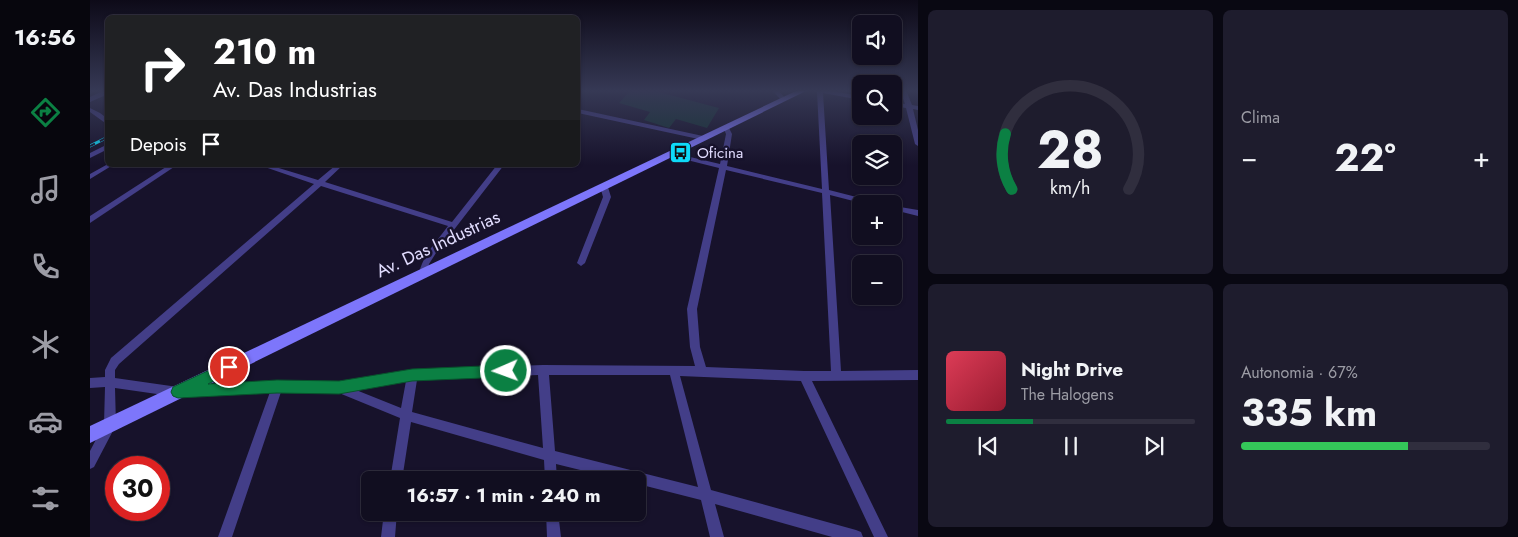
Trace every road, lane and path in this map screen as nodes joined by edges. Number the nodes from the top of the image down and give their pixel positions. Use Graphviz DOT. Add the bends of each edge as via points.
graph roads {
  1 [pos="597,115"];
  2 [pos="751,115"];
  3 [pos="820,115"];
  4 [pos="912,115"];
  5 [pos="726,127"];
  6 [pos="702,138"];
  7 [pos="918,144"];
  8 [pos="105,148"];
  9 [pos="669,154"];
  10 [pos="90,156"];
  11 [pos="107,167"];
  12 [pos="171,167"];
  13 [pos="268,167"];
  14 [pos="338,167"];
  15 [pos="499,167"];
  16 [pos="723,168"];
  17 [pos="90,177"];
  18 [pos="320,183"];
  19 [pos="604,186"];
  20 [pos="825,192"];
  21 [pos="852,198"];
  22 [pos="902,210"];
  23 [pos="918,213"];
  24 [pos="90,220"];
  25 [pos="454,225"];
  26 [pos="581,263"];
  27 [pos="423,273"];
  28 [pos="543,370"];
  29 [pos="674,371"];
  30 [pos="702,371"];
  31 [pos="412,375"];
  32 [pos="836,375"];
  33 [pos="918,375"];
  34 [pos="804,376"];
  35 [pos="90,382"];
  36 [pos="109,382"];
  37 [pos="277,387"];
  38 [pos="339,388"];
  39 [pos="178,392"];
  40 [pos="405,416"];
  41 [pos="110,426"];
  42 [pos="90,435"];
  43 [pos="549,456"];
  44 [pos="90,463"];
  45 [pos="397,471"];
  46 [pos="550,471"];
  47 [pos="706,495"];
  48 [pos="390,521"];
  49 [pos="553,521"];
  50 [pos="225,537"];
  51 [pos="388,537"];
  52 [pos="554,537"];
  53 [pos="717,537"];
  54 [pos="856,537"];
  55 [pos="881,537"];
  1 -- 6 [label="street"];
  2 -- 5 [label="main road, Av. Das Industrias"];
  3 -- 20 [label="street"];
  4 -- 7 [label="street"];
  5 -- 6 [label="main road, Av. Das Industrias"];
  5 -- 16 [label="street" via="729,134"];
  6 -- 9 [label="main road, Av. Das Industrias"];
  8 -- 10 [label="street"];
  9 -- 16 [label="street"];
  9 -- 19 [label="main road, Av. Das Industrias"];
  11 -- 17 [label="street"];
  12 -- 24 [label="street"];
  13 -- 18 [label="street"];
  14 -- 18 [label="street"];
  15 -- 25 [label="street"];
  16 -- 20 [label="street"];
  16 -- 30 [label="street" via="692,309 695,347"];
  18 -- 25 [label="street"];
  18 -- 36 [label="street" via="115,361"];
  19 -- 26 [label="street" via="607,197"];
  19 -- 27 [label="main road, Av. Das Industrias"];
  20 -- 21 [label="street"];
  20 -- 32 [label="street"];
  22 -- 23 [label="street"];
  25 -- 27 [label="street" via="428,259"];
  27 -- 39 [label="main road, Av. Das Industrias"];
  28 -- 29 [label="street"];
  28 -- 31 [label="street"];
  28 -- 43 [label="street"];
  29 -- 30 [label="street"];
  29 -- 47 [label="street"];
  30 -- 34 [label="street"];
  31 -- 38 [label="street"];
  31 -- 40 [label="street"];
  32 -- 33 [label="street"];
  32 -- 34 [label="street"];
  34 -- 55 [label="street"];
  35 -- 36 [label="street"];
  36 -- 39 [label="street"];
  36 -- 41 [label="street"];
  37 -- 38 [label="street"];
  37 -- 39 [label="street"];
  37 -- 50 [label="street"];
  38 -- 40 [label="street"];
  39 -- 41 [label="main road, Av. Das Industrias"];
  40 -- 43 [label="street"];
  40 -- 45 [label="street"];
  41 -- 42 [label="main road, Av. Das Industrias"];
  41 -- 44 [label="street"];
  43 -- 46 [label="street"];
  43 -- 47 [label="street"];
  47 -- 53 [label="street"];
  47 -- 54 [label="street"];
  48 -- 51 [label="street"];
  49 -- 52 [label="street"];
}
